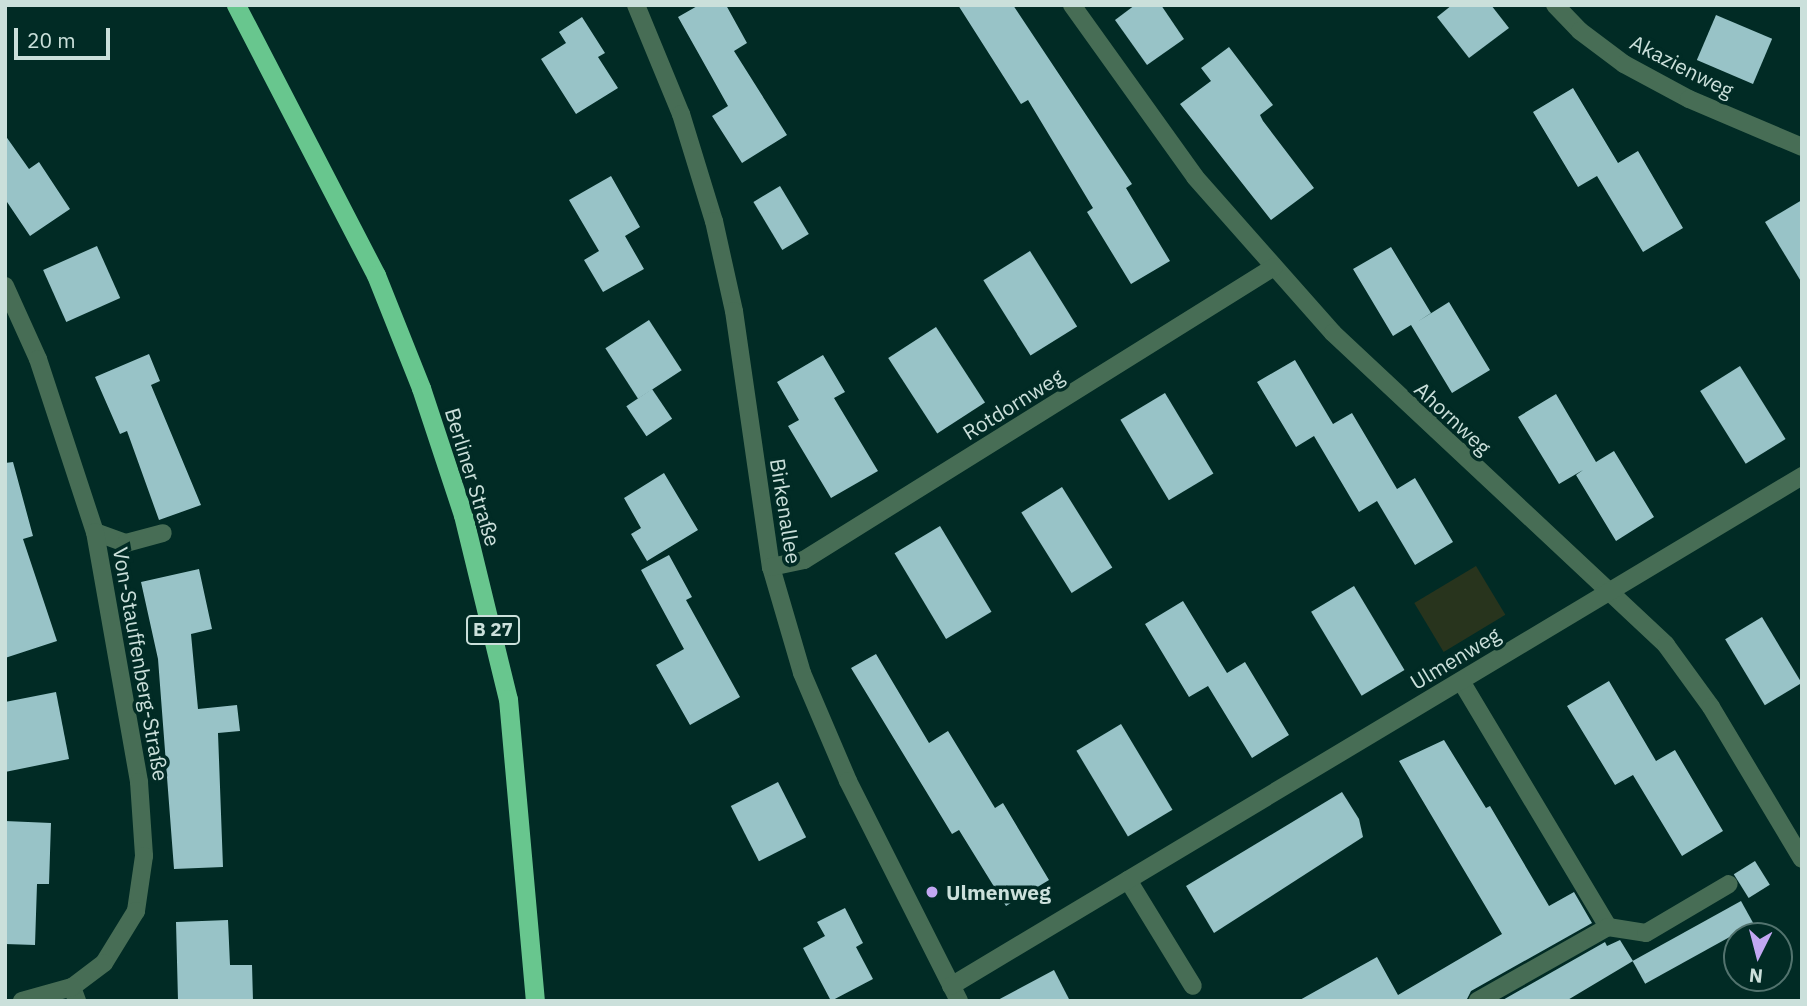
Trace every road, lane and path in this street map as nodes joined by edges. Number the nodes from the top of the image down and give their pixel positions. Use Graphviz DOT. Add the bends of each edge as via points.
graph roads {
  1 [pos="236,5"];
  2 [pos="636,5"];
  3 [pos="1072,5"];
  4 [pos="1555,5"];
  5 [pos="1802,147"];
  6 [pos="1273,267"];
  7 [pos="5,286"];
  8 [pos="1802,476"];
  9 [pos="95,532"];
  10 [pos="163,533"];
  11 [pos="771,568"];
  12 [pos="1611,592"];
  13 [pos="1461,681"];
  14 [pos="1802,859"];
  15 [pos="1128,880"];
  16 [pos="1729,884"];
  17 [pos="1608,927"];
  18 [pos="1192,986"];
  19 [pos="955,993"];
  20 [pos="74,994"];
  21 [pos="22,1001"];
  22 [pos="535,1001"];
  23 [pos="1477,1001"];
  1 -- 22 [label="highway, Berliner Straße / B 27" via="376,275 421,388 463,515 508,699"];
  2 -- 11 [label="street, Birkenallee" via="681,114 715,221 734,311"];
  3 -- 6 [label="street, Ahornweg" via="1195,177"];
  4 -- 5 [label="street, Akazienweg" via="1624,64 1689,99"];
  6 -- 11 [label="street, Rotdornweg" via="804,560"];
  6 -- 12 [label="street, Ahornweg" via="1363,364"];
  7 -- 9 [label="street, Von-Stauffenberg-Straße" via="38,359"];
  8 -- 12 [label="street, Ulmenweg"];
  9 -- 10 [label="street" via="126,544"];
  9 -- 20 [label="street, Von-Stauffenberg-Straße" via="139,782 144,875 136,911 122,939"];
  11 -- 19 [label="street, Birkenallee" via="823,727"];
  12 -- 13 [label="street, Ulmenweg"];
  12 -- 14 [label="street, Ahornweg" via="1690,675"];
  13 -- 15 [label="street, Ulmenweg"];
  13 -- 17 [label="street"];
  15 -- 18 [label="street"];
  15 -- 19 [label="street, Ulmenweg"];
  16 -- 17 [label="street" via="1646,933"];
  17 -- 23 [label="street"];
  20 -- 21 [label="street, Von-Stauffenberg-Straße"];
}
